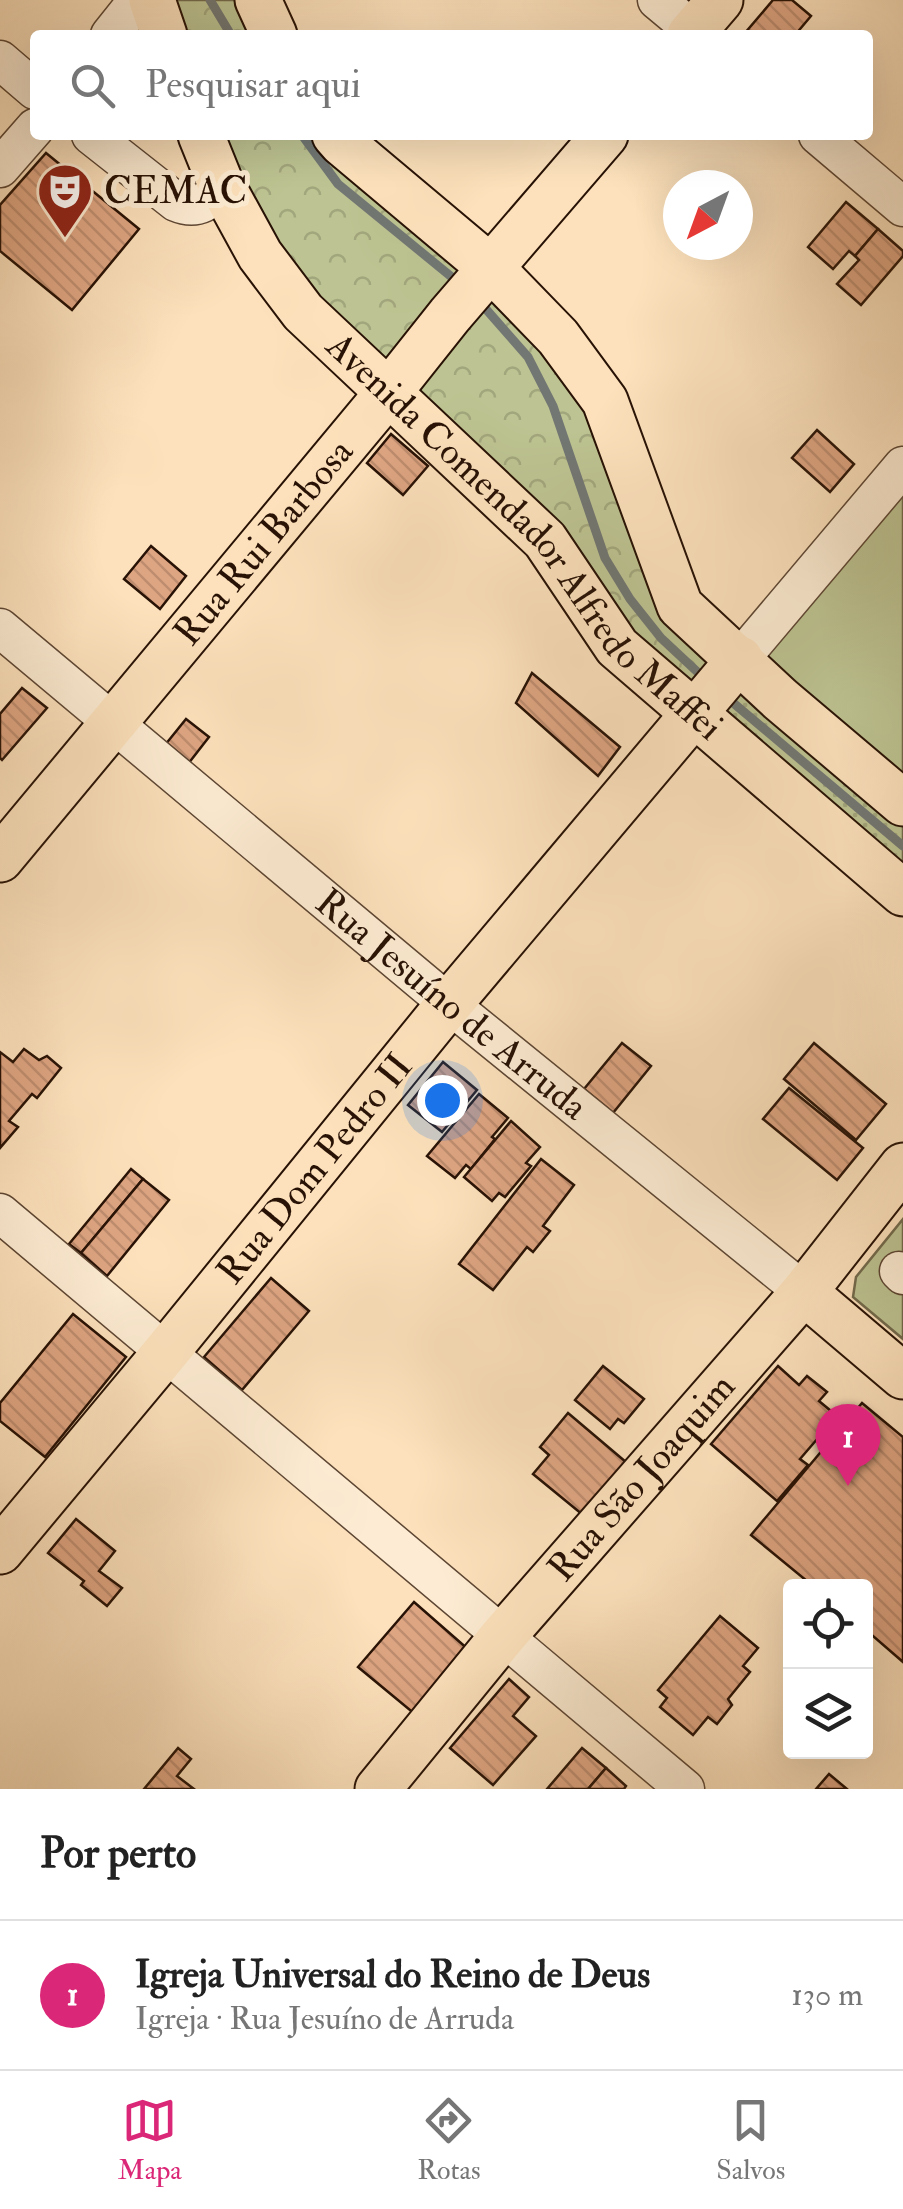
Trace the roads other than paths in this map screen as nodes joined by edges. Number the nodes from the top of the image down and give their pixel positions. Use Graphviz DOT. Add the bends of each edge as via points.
graph roads {
  1 [pos="138,0"];
  2 [pos="152,0"];
  3 [pos="258,0"];
  4 [pos="657,0"];
  5 [pos="701,25"];
  6 [pos="114,30"];
  7 [pos="162,30"];
  8 [pos="272,30"];
  9 [pos="0,60"];
  10 [pos="30,86"];
  11 [pos="30,134"];
  12 [pos="97,140"];
  13 [pos="203,140"];
  14 [pos="339,140"];
  15 [pos="601,140"];
  16 [pos="824,140"];
  17 [pos="0,168"];
  18 [pos="220,182"];
  19 [pos="903,207"];
  20 [pos="488,272"];
  21 [pos="388,393"];
  22 [pos="903,466"];
  23 [pos="0,628"];
  24 [pos="717,687"];
  25 [pos="114,723"];
  26 [pos="903,803"];
  27 [pos="0,859"];
  28 [pos="903,893"];
  29 [pos="448,1004"];
  30 [pos="903,1166"];
  31 [pos="0,1213"];
  32 [pos="804,1292"];
  33 [pos="166,1352"];
  34 [pos="903,1376"];
  35 [pos="0,1551"];
  36 [pos="503,1636"];
  37 [pos="378,1789"];
  38 [pos="685,1789"];
  1 -- 6 [label="street"];
  2 -- 7 [label="main road"];
  3 -- 8 [label="main road"];
  4 -- 5 [label="street"];
  9 -- 10 [label="street"];
  11 -- 17 [label="street"];
  12 -- 18 [label="street" via="187,207 215,195"];
  13 -- 18 [label="main road, Avenida Comendador Alfredo Maffei"];
  14 -- 20 [label="main road, Avenida Comendador Alfredo Maffei"];
  15 -- 20 [label="main road, Rua Rui Barbosa"];
  16 -- 19 [label="street"];
  18 -- 21 [label="main road, Avenida Comendador Alfredo Maffei" via="260,256 303,312"];
  20 -- 21 [label="main road, Rua Rui Barbosa"];
  20 -- 24 [label="main road, Avenida Comendador Alfredo Maffei" via="558,337 604,401"];
  21 -- 24 [label="main road, Avenida Comendador Alfredo Maffei" via="545,540 617,647"];
  21 -- 25 [label="main road, Rua Rui Barbosa"];
  22 -- 24 [label="street, Rua Dom Pedro II"];
  23 -- 25 [label="street, Rua Jesuíno de Arruda"];
  24 -- 26 [label="main road" via="780,699"];
  24 -- 28 [label="main road, Avenida Comendador Alfredo Maffei"];
  24 -- 29 [label="main road, Rua Dom Pedro II"];
  25 -- 27 [label="main road, Rua Rui Barbosa"];
  25 -- 29 [label="street, Rua Jesuíno de Arruda"];
  29 -- 32 [label="street, Rua Jesuíno de Arruda"];
  29 -- 33 [label="main road, Rua Dom Pedro II"];
  30 -- 32 [label="main road, Rua São Joaquim"];
  31 -- 33 [label="street"];
  32 -- 34 [label="main road, Rua Jesuíno de Arruda"];
  32 -- 36 [label="main road, Rua São Joaquim"];
  33 -- 35 [label="main road, Rua Dom Pedro II"];
  33 -- 36 [label="street"];
  36 -- 37 [label="main road, Rua São Joaquim"];
  36 -- 38 [label="street"];
}
